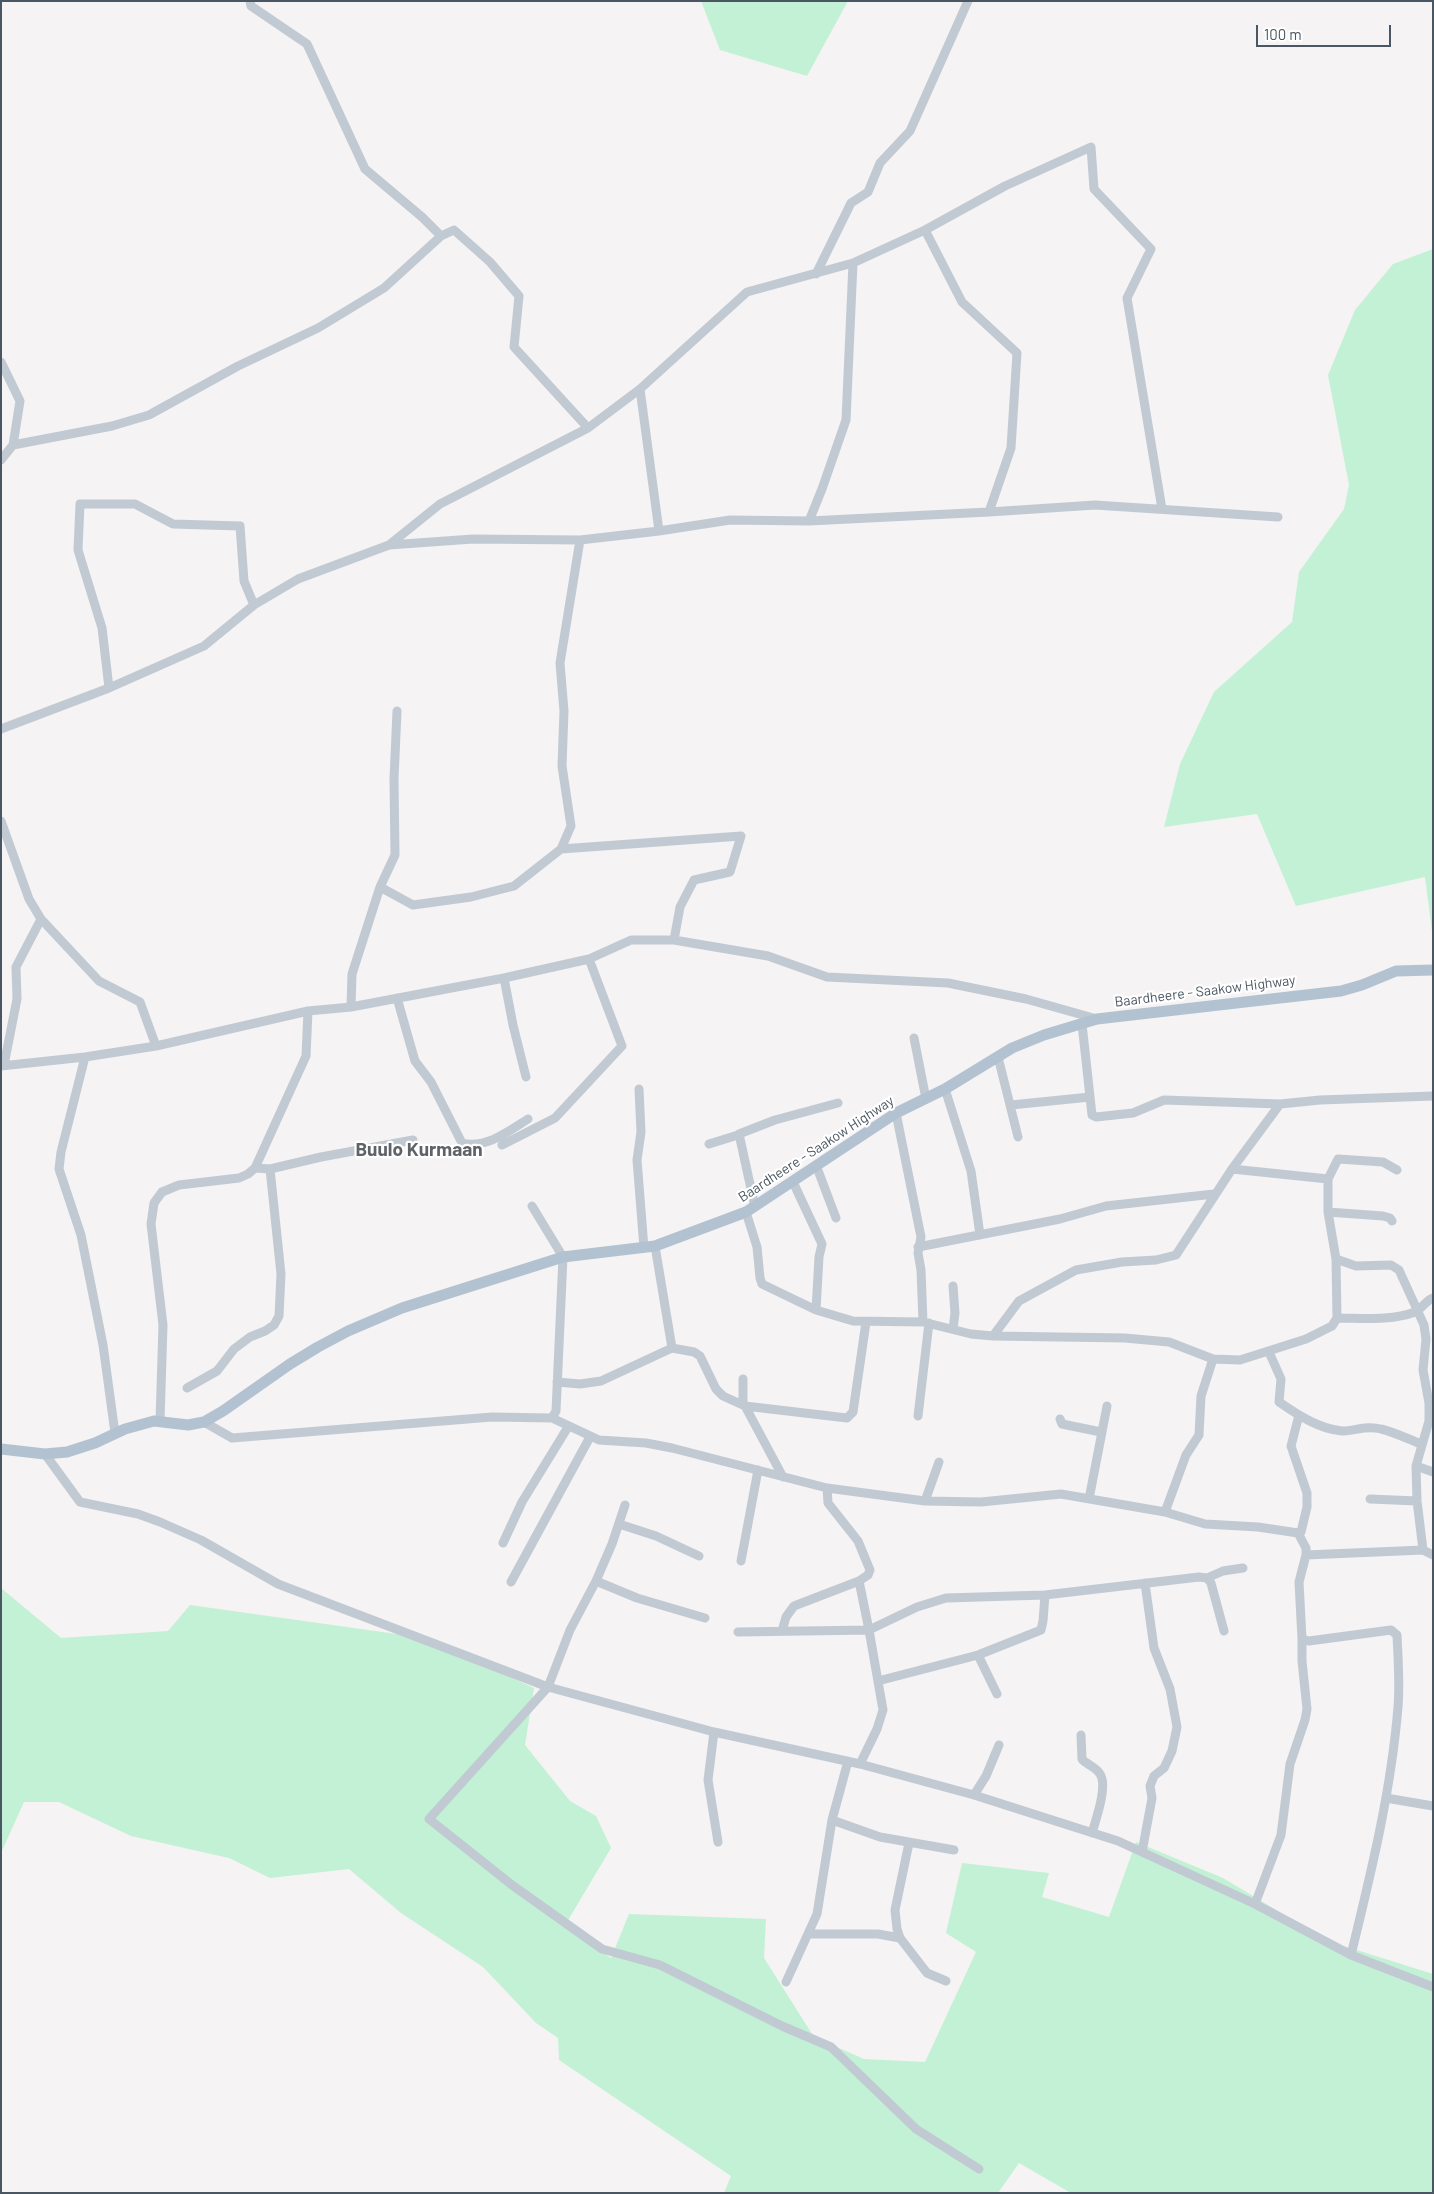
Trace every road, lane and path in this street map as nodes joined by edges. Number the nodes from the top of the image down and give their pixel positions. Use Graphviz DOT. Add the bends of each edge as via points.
graph roads {
  1 [pos="250,1"];
  2 [pos="968,1"];
  3 [pos="925,230"];
  4 [pos="441,236"];
  5 [pos="853,263"];
  6 [pos="816,274"];
  7 [pos="1,362"];
  8 [pos="640,389"];
  9 [pos="588,428"];
  10 [pos="13,445"];
  11 [pos="1,460"];
  12 [pos="1162,509"];
  13 [pos="989,512"];
  14 [pos="1278,517"];
  15 [pos="809,521"];
  16 [pos="659,531"];
  17 [pos="580,540"];
  18 [pos="389,545"];
  19 [pos="254,605"];
  20 [pos="109,688"];
  21 [pos="397,711"];
  22 [pos="1,729"];
  23 [pos="1,821"];
  24 [pos="561,849"];
  25 [pos="380,887"];
  26 [pos="41,919"];
  27 [pos="674,940"];
  28 [pos="589,959"];
  29 [pos="1433,970"];
  30 [pos="504,978"];
  31 [pos="396,998"];
  32 [pos="351,1008"];
  33 [pos="308,1011"];
  34 [pos="1097,1019"];
  35 [pos="1082,1024"];
  36 [pos="914,1038"];
  37 [pos="156,1046"];
  38 [pos="85,1057"];
  39 [pos="998,1057"];
  40 [pos="3,1066"];
  41 [pos="526,1077"];
  42 [pos="639,1089"];
  43 [pos="945,1089"];
  44 [pos="1433,1096"];
  45 [pos="1090,1098"];
  46 [pos="926,1099"];
  47 [pos="838,1103"];
  48 [pos="1280,1104"];
  49 [pos="1011,1105"];
  50 [pos="896,1114"];
  51 [pos="528,1119"];
  52 [pos="738,1135"];
  53 [pos="1018,1137"];
  54 [pos="413,1140"];
  55 [pos="708,1144"];
  56 [pos="502,1145"];
  57 [pos="816,1165"];
  58 [pos="255,1168"];
  59 [pos="270,1169"];
  60 [pos="1232,1169"];
  61 [pos="1396,1170"];
  62 [pos="1328,1179"];
  63 [pos="793,1182"];
  64 [pos="1214,1194"];
  65 [pos="532,1206"];
  66 [pos="751,1209"];
  67 [pos="1328,1212"];
  68 [pos="836,1218"];
  69 [pos="1392,1221"];
  70 [pos="980,1235"];
  71 [pos="650,1247"];
  72 [pos="918,1247"];
  73 [pos="563,1257"];
  74 [pos="1336,1258"];
  75 [pos="953,1286"];
  76 [pos="1433,1298"];
  77 [pos="816,1310"];
  78 [pos="1417,1311"];
  79 [pos="1337,1318"];
  80 [pos="866,1322"];
  81 [pos="926,1323"];
  82 [pos="953,1329"];
  83 [pos="993,1336"];
  84 [pos="672,1348"];
  85 [pos="1269,1352"];
  86 [pos="1212,1359"];
  87 [pos="743,1380"];
  88 [pos="557,1382"];
  89 [pos="187,1388"];
  90 [pos="744,1406"];
  91 [pos="1107,1406"];
  92 [pos="1299,1415"];
  93 [pos="918,1416"];
  94 [pos="552,1418"];
  95 [pos="1060,1419"];
  96 [pos="160,1421"];
  97 [pos="204,1422"];
  98 [pos="568,1427"];
  99 [pos="1101,1432"];
  100 [pos="115,1433"];
  101 [pos="590,1438"];
  102 [pos="1421,1444"];
  103 [pos="1,1449"];
  104 [pos="45,1454"];
  105 [pos="939,1462"];
  106 [pos="1416,1466"];
  107 [pos="758,1470"];
  108 [pos="1433,1472"];
  109 [pos="783,1477"];
  110 [pos="827,1488"];
  111 [pos="1089,1499"];
  112 [pos="1370,1499"];
  113 [pos="1417,1500"];
  114 [pos="924,1501"];
  115 [pos="625,1505"];
  116 [pos="1165,1512"];
  117 [pos="619,1524"];
  118 [pos="1298,1533"];
  119 [pos="503,1543"];
  120 [pos="1423,1550"];
  121 [pos="1433,1555"];
  122 [pos="699,1556"];
  123 [pos="1306,1556"];
  124 [pos="741,1561"];
  125 [pos="1243,1568"];
  126 [pos="1207,1578"];
  127 [pos="596,1581"];
  128 [pos="859,1581"];
  129 [pos="511,1582"];
  130 [pos="1144,1583"];
  131 [pos="1045,1595"];
  132 [pos="705,1618"];
  133 [pos="870,1630"];
  134 [pos="782,1631"];
  135 [pos="1224,1631"];
  136 [pos="738,1632"];
  137 [pos="1302,1639"];
  138 [pos="978,1654"];
  139 [pos="878,1681"];
  140 [pos="548,1687"];
  141 [pos="997,1694"];
  142 [pos="714,1732"];
  143 [pos="1081,1735"];
  144 [pos="1000,1745"];
  145 [pos="848,1761"];
  146 [pos="860,1764"];
  147 [pos="974,1795"];
  148 [pos="1386,1798"];
  149 [pos="1433,1806"];
  150 [pos="832,1820"];
  151 [pos="1092,1833"];
  152 [pos="718,1842"];
  153 [pos="909,1844"];
  154 [pos="954,1850"];
  155 [pos="1142,1852"];
  156 [pos="1255,1904"];
  157 [pos="809,1934"];
  158 [pos="900,1938"];
  159 [pos="1351,1955"];
  160 [pos="946,1981"];
  161 [pos="786,1982"];
  162 [pos="1433,1987"];
  163 [pos="979,2169"];
  1 -- 4 [label="street" via="251,6 307,44 365,169"];
  2 -- 6 [label="street" via="910,131 880,162 868,192 851,203"];
  3 -- 5 [label="street"];
  3 -- 12 [label="street" via="1005,186 1091,148 1094,189 1152,249 1127,298"];
  3 -- 13 [label="street" via="962,302 1018,353 1012,448"];
  4 -- 9 [label="street" via="454,230 490,262 519,296 514,347"];
  4 -- 10 [label="street" via="384,288 318,328 238,366 149,415 112,426"];
  5 -- 6 [label="street"];
  5 -- 15 [label="street" via="846,420"];
  6 -- 8 [label="street" via="748,292"];
  7 -- 10 [label="street" via="20,401"];
  8 -- 9 [label="street"];
  8 -- 16 [label="street"];
  9 -- 18 [label="street" via="440,504"];
  10 -- 11 [label="street"];
  12 -- 13 [label="street" via="1095,504"];
  12 -- 14 [label="street"];
  13 -- 15 [label="street"];
  15 -- 16 [label="street" via="730,520"];
  16 -- 17 [label="street"];
  17 -- 18 [label="street" via="473,539"];
  17 -- 24 [label="street" via="560,663 564,711 562,766 571,826"];
  18 -- 19 [label="street" via="298,579"];
  19 -- 20 [label="street" via="204,646"];
  19 -- 20 [label="street" via="244,581 240,526 173,524 135,504 80,504 78,550 102,628"];
  20 -- 22 [label="street"];
  21 -- 25 [label="street" via="395,855"];
  23 -- 26 [label="street" via="29,899"];
  24 -- 25 [label="street" via="514,886 471,897 413,905"];
  24 -- 27 [label="street" via="740,836 730,872 694,880 680,908"];
  25 -- 32 [label="street" via="352,974"];
  26 -- 37 [label="street" via="99,981 140,1002"];
  26 -- 40 [label="street" via="16,967 17,999"];
  27 -- 28 [label="street" via="631,940"];
  27 -- 34 [label="street" via="768,956 827,977 948,983 1026,999"];
  28 -- 30 [label="street"];
  28 -- 56 [label="street" via="622,1046 555,1118"];
  29 -- 34 [label="main road, Baardheere - Saakow Highway" via="1396,971 1341,991"];
  30 -- 31 [label="street"];
  30 -- 41 [label="street"];
  31 -- 32 [label="street"];
  31 -- 51 [label="street" via="415,1061 431,1082 462,1143 482,1144"];
  32 -- 33 [label="street"];
  33 -- 37 [label="street"];
  33 -- 58 [label="street" via="306,1056"];
  34 -- 35 [label="main road, Baardheere - Saakow Highway"];
  35 -- 39 [label="main road, Baardheere - Saakow Highway" via="1044,1035"];
  35 -- 45 [label="street"];
  36 -- 46 [label="street"];
  37 -- 38 [label="street"];
  38 -- 40 [label="street"];
  38 -- 100 [label="street" via="59,1169 81,1235 103,1345"];
  39 -- 43 [label="main road, Baardheere - Saakow Highway"];
  39 -- 49 [label="street"];
  42 -- 71 [label="street" via="641,1132 637,1160"];
  43 -- 46 [label="main road, Baardheere - Saakow Highway"];
  43 -- 70 [label="street" via="971,1171"];
  44 -- 48 [label="street"];
  45 -- 48 [label="street" via="1092,1115 1100,1118 1133,1113 1164,1100"];
  45 -- 49 [label="street"];
  46 -- 50 [label="main road, Baardheere - Saakow Highway"];
  47 -- 52 [label="street" via="760,1125"];
  48 -- 60 [label="street"];
  49 -- 53 [label="street"];
  50 -- 57 [label="main road, Baardheere - Saakow Highway"];
  50 -- 72 [label="street" via="921,1237"];
  52 -- 55 [label="street"];
  52 -- 66 [label="street"];
  54 -- 59 [label="street"];
  57 -- 63 [label="main road, Baardheere - Saakow Highway"];
  57 -- 68 [label="street"];
  58 -- 59 [label="street"];
  58 -- 96 [label="street" via="238,1178 179,1185 162,1192 154,1203 151,1224 163,1325"];
  59 -- 89 [label="street" via="280,1274 279,1316 274,1325 234,1349 217,1371"];
  60 -- 62 [label="street"];
  60 -- 64 [label="street"];
  61 -- 62 [label="street" via="1387,1163 1338,1159"];
  62 -- 67 [label="street"];
  63 -- 66 [label="main road, Baardheere - Saakow Highway"];
  63 -- 77 [label="street" via="822,1244"];
  64 -- 70 [label="street" via="1106,1206"];
  64 -- 83 [label="street" via="1176,1254 1156,1260 1076,1270 1019,1301"];
  65 -- 73 [label="street"];
  66 -- 71 [label="main road, Baardheere - Saakow Highway"];
  66 -- 77 [label="street" via="762,1284"];
  67 -- 69 [label="street" via="1383,1216"];
  67 -- 74 [label="street"];
  70 -- 72 [label="street"];
  71 -- 73 [label="main road, Baardheere - Saakow Highway"];
  71 -- 84 [label="street"];
  72 -- 81 [label="street"];
  73 -- 88 [label="street"];
  73 -- 97 [label="main road, Baardheere - Saakow Highway" via="402,1308 348,1331 290,1364"];
  74 -- 78 [label="street" via="1356,1266 1391,1265 1399,1270"];
  74 -- 79 [label="street"];
  75 -- 82 [label="street"];
  76 -- 78 [label="street"];
  77 -- 80 [label="street"];
  78 -- 79 [label="street" via="1381,1318"];
  78 -- 102 [label="street" via="1426,1339 1423,1379 1429,1403 1429,1421"];
  79 -- 85 [label="street" via="1332,1326 1306,1339"];
  80 -- 81 [label="street"];
  80 -- 90 [label="street" via="853,1412 847,1418"];
  81 -- 82 [label="street"];
  81 -- 93 [label="street"];
  82 -- 83 [label="street"];
  83 -- 86 [label="street" via="1169,1342"];
  84 -- 88 [label="street" via="601,1381 580,1384"];
  84 -- 90 [label="street" via="700,1356 716,1389"];
  85 -- 86 [label="street" via="1240,1360"];
  85 -- 92 [label="street" via="1281,1380 1279,1402"];
  86 -- 116 [label="street" via="1202,1396 1199,1435 1186,1456"];
  87 -- 90 [label="street"];
  88 -- 94 [label="street" via="556,1412"];
  90 -- 109 [label="street"];
  91 -- 99 [label="street"];
  92 -- 102 [label="street" via="1342,1431 1358,1427 1382,1429"];
  92 -- 118 [label="street" via="1292,1452 1307,1493 1307,1506 1302,1532"];
  94 -- 97 [label="street" via="492,1417 232,1438"];
  94 -- 98 [label="street"];
  95 -- 99 [label="street" via="1062,1424"];
  96 -- 97 [label="main road, Baardheere - Saakow Highway" via="188,1425"];
  96 -- 100 [label="main road, Baardheere - Saakow Highway"];
  98 -- 101 [label="street"];
  98 -- 119 [label="street" via="522,1502"];
  99 -- 111 [label="street"];
  100 -- 104 [label="main road, Baardheere - Saakow Highway" via="67,1452"];
  101 -- 107 [label="street" via="672,1448"];
  101 -- 129 [label="street"];
  102 -- 106 [label="street"];
  103 -- 104 [label="main road, Baardheere - Saakow Highway"];
  104 -- 140 [label="street" via="80,1502 160,1522 201,1540 278,1584"];
  105 -- 114 [label="street"];
  106 -- 108 [label="street"];
  106 -- 113 [label="street"];
  107 -- 109 [label="street"];
  107 -- 124 [label="street"];
  109 -- 110 [label="street"];
  110 -- 114 [label="street"];
  110 -- 128 [label="street" via="828,1503 858,1541 870,1566 868,1575"];
  111 -- 114 [label="street" via="1061,1494 981,1502"];
  111 -- 116 [label="street"];
  112 -- 113 [label="street"];
  113 -- 120 [label="street"];
  115 -- 117 [label="street"];
  116 -- 118 [label="street" via="1205,1524"];
  117 -- 122 [label="street" via="656,1536"];
  117 -- 127 [label="street"];
  118 -- 123 [label="street"];
  120 -- 121 [label="street"];
  120 -- 123 [label="street"];
  123 -- 137 [label="street" via="1299,1582"];
  125 -- 126 [label="street"];
  126 -- 130 [label="street"];
  126 -- 135 [label="street"];
  127 -- 132 [label="street" via="637,1598"];
  127 -- 140 [label="street" via="570,1630"];
  128 -- 133 [label="street"];
  128 -- 134 [label="street" via="794,1606"];
  130 -- 131 [label="street"];
  130 -- 155 [label="street" via="1154,1648 1170,1689 1177,1727 1172,1752 1150,1786 1152,1798"];
  131 -- 133 [label="street" via="946,1598 917,1607"];
  131 -- 138 [label="street" via="1044,1621 1040,1630"];
  133 -- 134 [label="street"];
  133 -- 139 [label="street"];
  134 -- 136 [label="street"];
  137 -- 148 [label="street" via="1391,1630 1397,1635 1398,1707"];
  137 -- 156 [label="street" via="1305,1720 1290,1764 1281,1836"];
  138 -- 139 [label="street"];
  138 -- 141 [label="street"];
  139 -- 146 [label="street" via="883,1710"];
  140 -- 142 [label="street"];
  140 -- 163 [label="street" via="429,1819 512,1885 602,1949 660,1966 831,2047 916,2129"];
  142 -- 145 [label="street"];
  142 -- 152 [label="street" via="708,1780"];
  143 -- 151 [label="street" via="1082,1759 1098,1771 1103,1782"];
  144 -- 147 [label="street"];
  145 -- 146 [label="street"];
  145 -- 150 [label="street"];
  146 -- 147 [label="street"];
  147 -- 151 [label="street"];
  148 -- 149 [label="street"];
  148 -- 159 [label="street"];
  150 -- 153 [label="street"];
  150 -- 157 [label="street" via="817,1914"];
  151 -- 155 [label="street"];
  153 -- 154 [label="street"];
  153 -- 158 [label="street" via="895,1910"];
  155 -- 156 [label="street"];
  156 -- 159 [label="street"];
  157 -- 158 [label="street" via="870,1933"];
  157 -- 161 [label="street"];
  158 -- 160 [label="street" via="927,1973"];
  159 -- 162 [label="street"];
}
